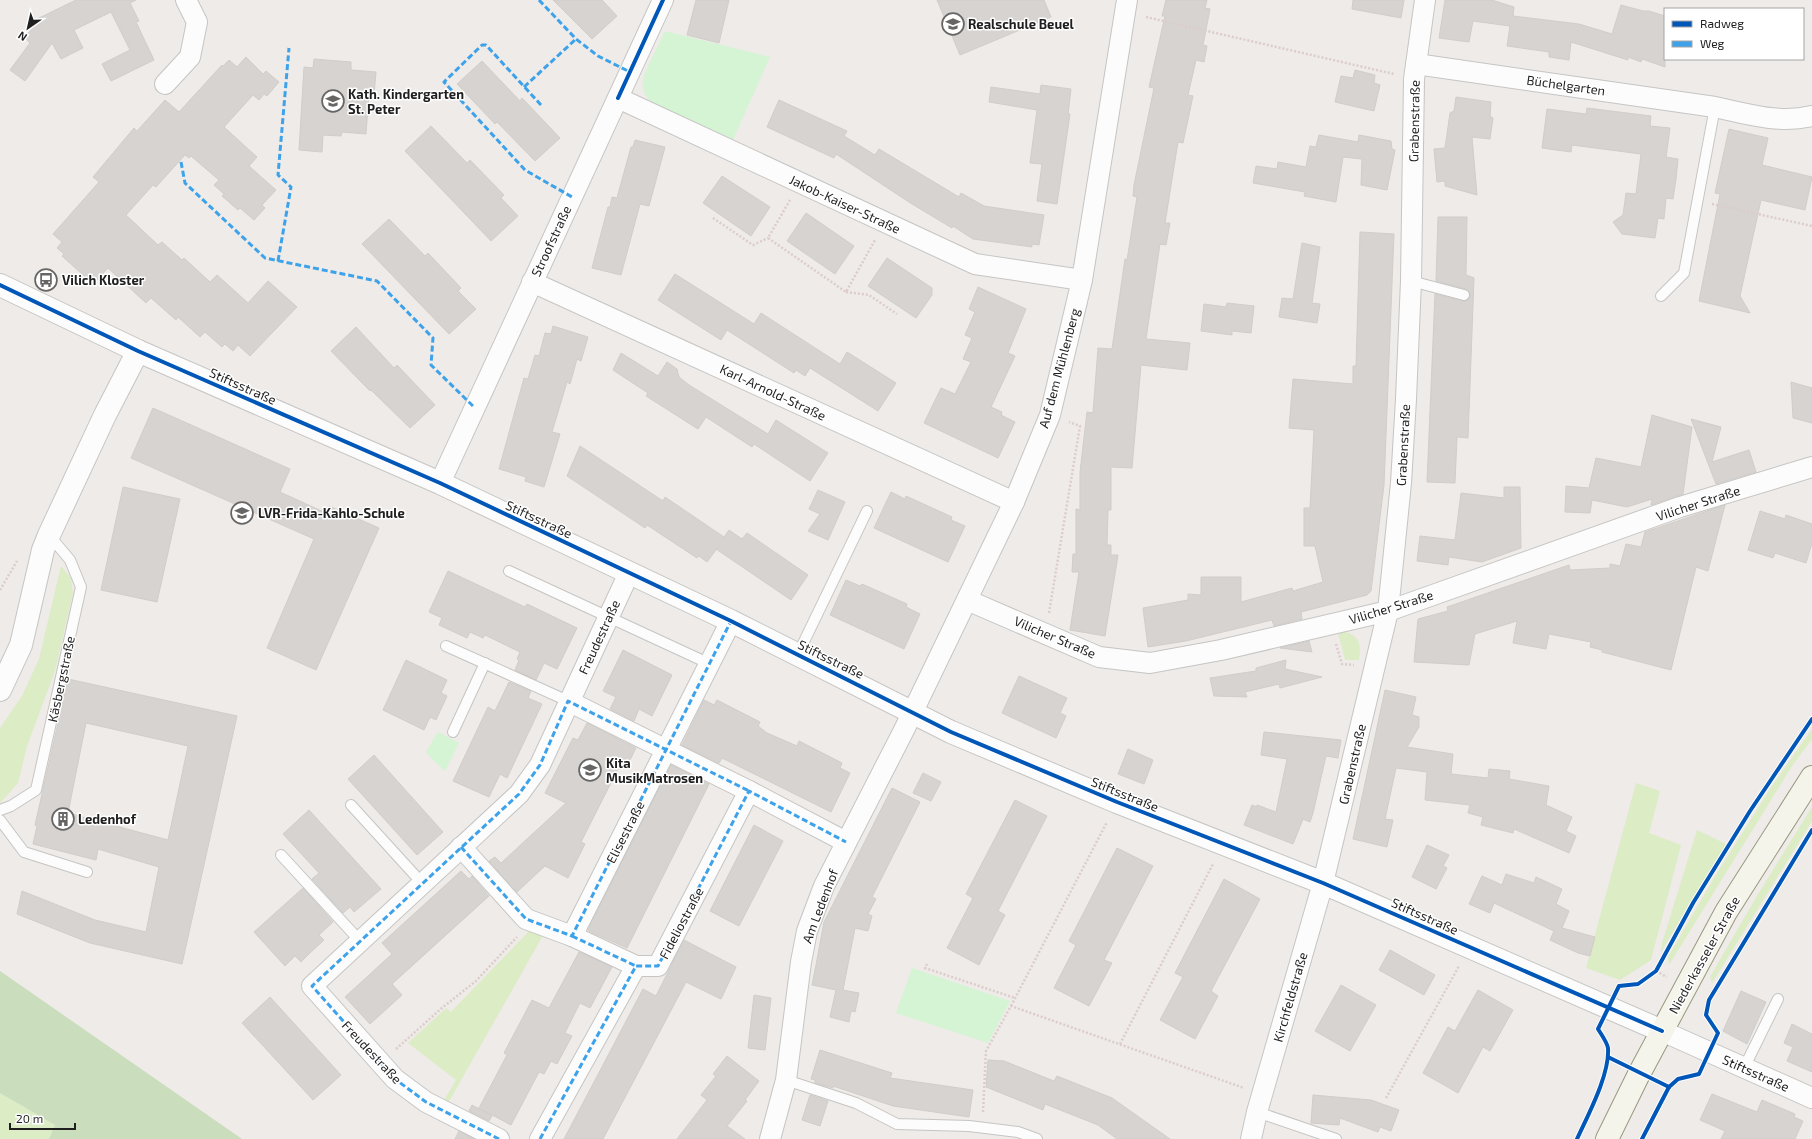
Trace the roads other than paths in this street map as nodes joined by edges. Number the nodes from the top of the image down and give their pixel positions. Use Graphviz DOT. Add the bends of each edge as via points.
graph roads {
  1 [pos="186,0"];
  2 [pos="663,0"];
  3 [pos="1425,0"];
  4 [pos="1126,6"];
  5 [pos="1415,71"];
  6 [pos="165,84"];
  7 [pos="618,98"];
  8 [pos="1715,107"];
  9 [pos="1812,116"];
  10 [pos="1082,280"];
  11 [pos="1411,281"];
  12 [pos="532,282"];
  13 [pos="0,285"];
  14 [pos="1464,295"];
  15 [pos="1661,296"];
  16 [pos="138,351"];
  17 [pos="1812,467"];
  18 [pos="440,483"];
  19 [pos="1014,502"];
  20 [pos="867,511"];
  21 [pos="49,535"];
  22 [pos="509,571"];
  23 [pos="629,573"];
  24 [pos="967,600"];
  25 [pos="1388,610"];
  26 [pos="608,617"];
  27 [pos="731,620"];
  28 [pos="446,646"];
  29 [pos="798,654"];
  30 [pos="484,663"];
  31 [pos="710,664"];
  32 [pos="0,690"];
  33 [pos="568,701"];
  34 [pos="912,711"];
  35 [pos="453,732"];
  36 [pos="667,750"];
  37 [pos="1812,777"];
  38 [pos="749,791"];
  39 [pos="351,805"];
  40 [pos="0,810"];
  41 [pos="0,820"];
  42 [pos="846,842"];
  43 [pos="461,847"];
  44 [pos="281,855"];
  45 [pos="87,872"];
  46 [pos="422,883"];
  47 [pos="1323,883"];
  48 [pos="572,936"];
  49 [pos="360,941"];
  50 [pos="636,966"];
  51 [pos="1778,999"];
  52 [pos="1662,1031"];
  53 [pos="1744,1068"];
  54 [pos="786,1080"];
  55 [pos="1812,1098"];
  56 [pos="1260,1103"];
  57 [pos="499,1139"];
  58 [pos="540,1139"];
  59 [pos="770,1139"];
  60 [pos="1037,1139"];
  61 [pos="1251,1139"];
  62 [pos="1336,1139"];
  63 [pos="1607,1139"];
  1 -- 6 [label="street" via="197,22 190,57"];
  2 -- 7 [label="street, Stroofstraße"];
  3 -- 5 [label="street, Grabenstraße"];
  4 -- 10 [label="street, Auf dem Mühlenberg"];
  5 -- 8 [label="street, Büchelgarten"];
  5 -- 11 [label="street, Grabenstraße"];
  7 -- 10 [label="street, Jakob-Kaiser-Straße" via="975,264"];
  7 -- 12 [label="street, Stroofstraße"];
  8 -- 9 [label="street, Büchelgarten" via="1757,117 1800,119"];
  8 -- 15 [label="lane" via="1684,273"];
  10 -- 19 [label="street, Auf dem Mühlenberg" via="1050,415"];
  11 -- 14 [label="lane"];
  11 -- 25 [label="street, Grabenstraße" via="1401,483"];
  12 -- 18 [label="street, Stroofstraße"];
  12 -- 19 [label="street, Karl-Arnold-Straße"];
  13 -- 16 [label="street, Stiftsstraße"];
  16 -- 18 [label="street, Stiftsstraße"];
  16 -- 21 [label="street"];
  17 -- 25 [label="street, Vilicher Straße" via="1680,507"];
  18 -- 23 [label="street, Stiftsstraße"];
  19 -- 24 [label="street, Auf dem Mühlenberg"];
  20 -- 29 [label="lane, Stiftsstraße"];
  21 -- 32 [label="street" via="43,550 21,645"];
  21 -- 40 [label="lane, Käsbergstraße" via="70,560 80,587 36,790"];
  22 -- 26 [label="lane"];
  23 -- 26 [label="street, Freudestraße"];
  23 -- 27 [label="street, Stiftsstraße"];
  24 -- 25 [label="street, Vilicher Straße" via="1099,657 1150,663 1221,650"];
  24 -- 34 [label="street, Auf dem Mühlenberg"];
  25 -- 47 [label="street, Grabenstraße"];
  26 -- 31 [label="lane"];
  26 -- 33 [label="street, Freudestraße"];
  27 -- 29 [label="street, Stiftsstraße"];
  27 -- 31 [label="street, Elisestraße"];
  28 -- 30 [label="lane"];
  29 -- 34 [label="street, Stiftsstraße"];
  30 -- 33 [label="lane"];
  30 -- 35 [label="lane"];
  31 -- 36 [label="street, Elisestraße"];
  33 -- 36 [label="street"];
  33 -- 43 [label="street, Freudestraße" via="540,765 519,794"];
  34 -- 42 [label="street, Am Ledenhof"];
  34 -- 47 [label="street, Stiftsstraße" via="951,732 1117,802"];
  36 -- 38 [label="street"];
  36 -- 48 [label="street, Elisestraße"];
  37 -- 52 [label="main road, Niederkasseler Straße" via="1726,912"];
  38 -- 42 [label="street"];
  38 -- 50 [label="street, Fideliostraße" via="658,966"];
  39 -- 46 [label="lane"];
  41 -- 45 [label="lane" via="24,852"];
  42 -- 54 [label="street, Am Ledenhof" via="824,886 807,931"];
  43 -- 46 [label="street, Freudestraße"];
  43 -- 48 [label="street" via="526,919"];
  44 -- 49 [label="lane"];
  46 -- 49 [label="street, Freudestraße"];
  47 -- 52 [label="street, Stiftsstraße"];
  47 -- 56 [label="street, Kirchfeldstraße"];
  48 -- 50 [label="street"];
  49 -- 57 [label="street, Freudestraße" via="312,986 395,1079 426,1102"];
  50 -- 58 [label="street"];
  51 -- 53 [label="lane"];
  52 -- 53 [label="street, Stiftsstraße"];
  52 -- 63 [label="main road, Niederkasseler Straße"];
  53 -- 55 [label="street, Stiftsstraße"];
  54 -- 59 [label="street, Am Ledenhof"];
  54 -- 60 [label="lane" via="856,1103 897,1124 982,1128 1018,1132"];
  56 -- 61 [label="street, Kirchfeldstraße"];
  56 -- 62 [label="lane"];
}
